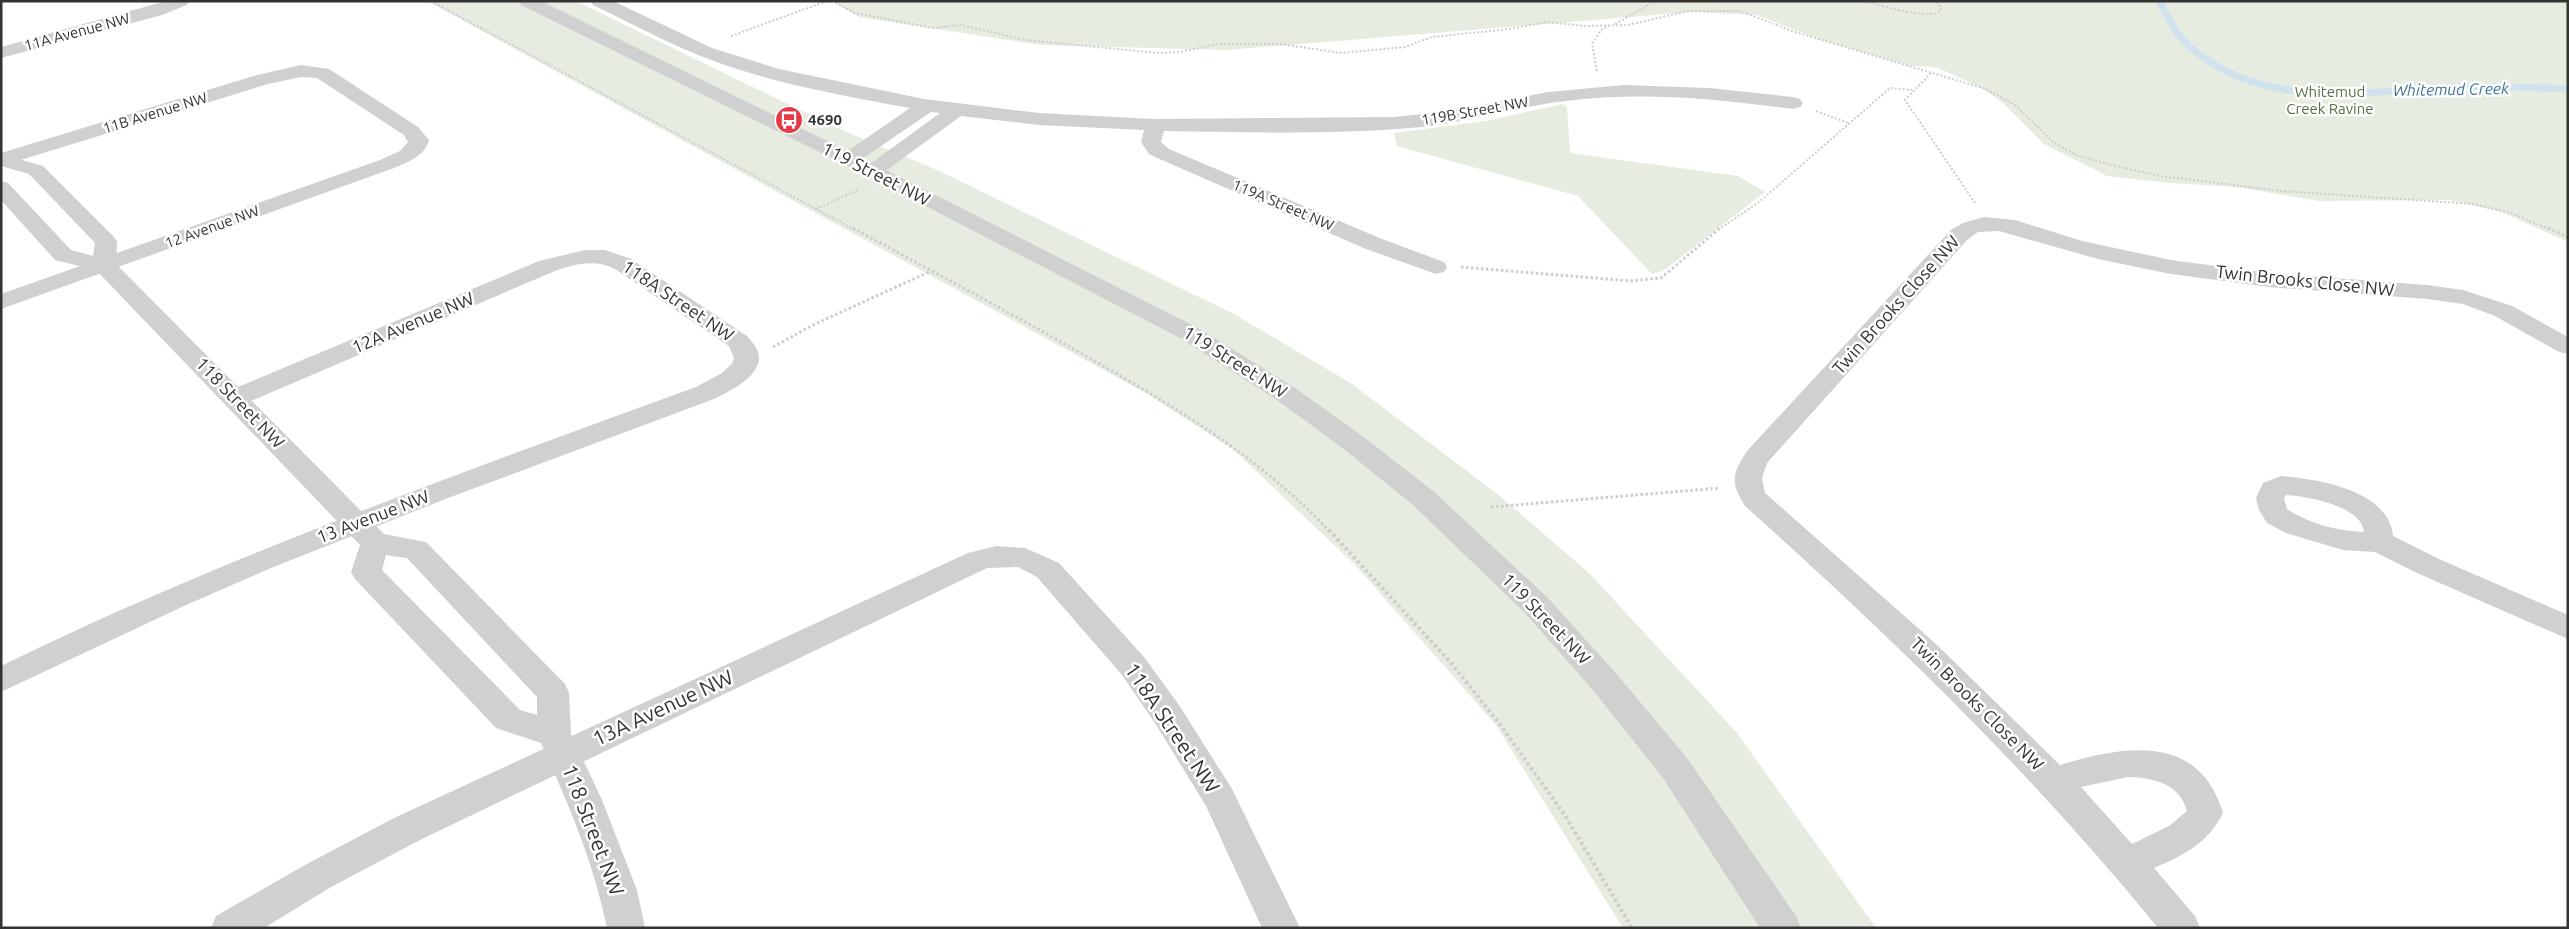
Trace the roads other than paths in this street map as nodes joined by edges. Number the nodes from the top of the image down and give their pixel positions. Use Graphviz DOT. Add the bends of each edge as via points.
graph roads {
  1 [pos="181,1"];
  2 [pos="527,1"];
  3 [pos="599,1"];
  4 [pos="1,53"];
  5 [pos="309,71"];
  6 [pos="1793,103"];
  7 [pos="925,107"];
  8 [pos="956,112"];
  9 [pos="1155,126"];
  10 [pos="1,160"];
  11 [pos="849,160"];
  12 [pos="867,180"];
  13 [pos="1,187"];
  14 [pos="593,255"];
  15 [pos="104,265"];
  16 [pos="1436,267"];
  17 [pos="1,302"];
  18 [pos="2568,347"];
  19 [pos="746,362"];
  20 [pos="235,398"];
  21 [pos="366,533"];
  22 [pos="2379,541"];
  23 [pos="1025,558"];
  24 [pos="2568,628"];
  25 [pos="1,680"];
  26 [pos="559,744"];
  27 [pos="2055,782"];
  28 [pos="2128,862"];
  29 [pos="230,928"];
  30 [pos="626,928"];
  31 [pos="1281,928"];
  32 [pos="1782,928"];
  33 [pos="2181,928"];
  1 -- 4 [label="street, 11A Avenue NW" via="156,11"];
  2 -- 11 [label="street, 119 Street NW"];
  3 -- 7 [label="street" via="696,48 734,62 846,91"];
  5 -- 10 [label="street, 11B Avenue NW" via="264,79"];
  5 -- 15 [label="street, 12 Avenue NW" via="327,75 411,131 417,136 418,144 407,155 387,164"];
  6 -- 9 [label="street, 119B Street NW" via="1717,93 1611,92 1550,97 1452,117 1407,122"];
  7 -- 8 [label="street"];
  7 -- 11 [label="street"];
  8 -- 9 [label="street"];
  8 -- 12 [label="street"];
  9 -- 16 [label="street, 119A Street NW" via="1151,142 1156,150 1374,244"];
  10 -- 15 [label="street" via="36,170 42,176 106,242"];
  11 -- 12 [label="street, 119 Street NW"];
  12 -- 32 [label="street, 119 Street NW" via="1190,333 1286,394 1423,498 1536,605 1609,687 1675,768"];
  13 -- 15 [label="street" via="63,254"];
  14 -- 19 [label="street, 118A Street NW" via="623,264 738,341 746,349"];
  14 -- 20 [label="street, 12A Avenue NW" via="547,266"];
  15 -- 17 [label="street, 12 Avenue NW"];
  15 -- 20 [label="street, 118 Street NW"];
  18 -- 27 [label="street, Twin Brooks Close NW" via="2497,308 2461,296 2334,286 2190,268 2095,251 2014,227 1988,223 1966,228 1757,457 1748,470 1747,487 1756,499 1911,638"];
  19 -- 21 [label="street, 13 Avenue NW" via="730,379 706,393"];
  20 -- 21 [label="street, 118 Street NW"];
  21 -- 25 [label="street, 13 Avenue NW" via="207,582"];
  21 -- 26 [label="street" via="366,572 508,719"];
  21 -- 26 [label="street, 118 Street NW" via="416,549 553,693"];
  22 -- 24 [label="street"];
  23 -- 26 [label="street, 13A Avenue NW" via="996,556 979,560"];
  23 -- 31 [label="street, 118A Street NW" via="1056,576 1133,666 1167,714 1220,799"];
  26 -- 29 [label="street, 13A Avenue NW"];
  26 -- 30 [label="street, 118 Street NW" via="618,890"];
  27 -- 28 [label="street, Twin Brooks Close NW"];
  27 -- 28 [label="street, Twin Brooks Close NW" via="2104,766 2154,763 2177,773 2196,789 2205,813 2198,826"];
  28 -- 33 [label="street, Twin Brooks Close NW"];
}
